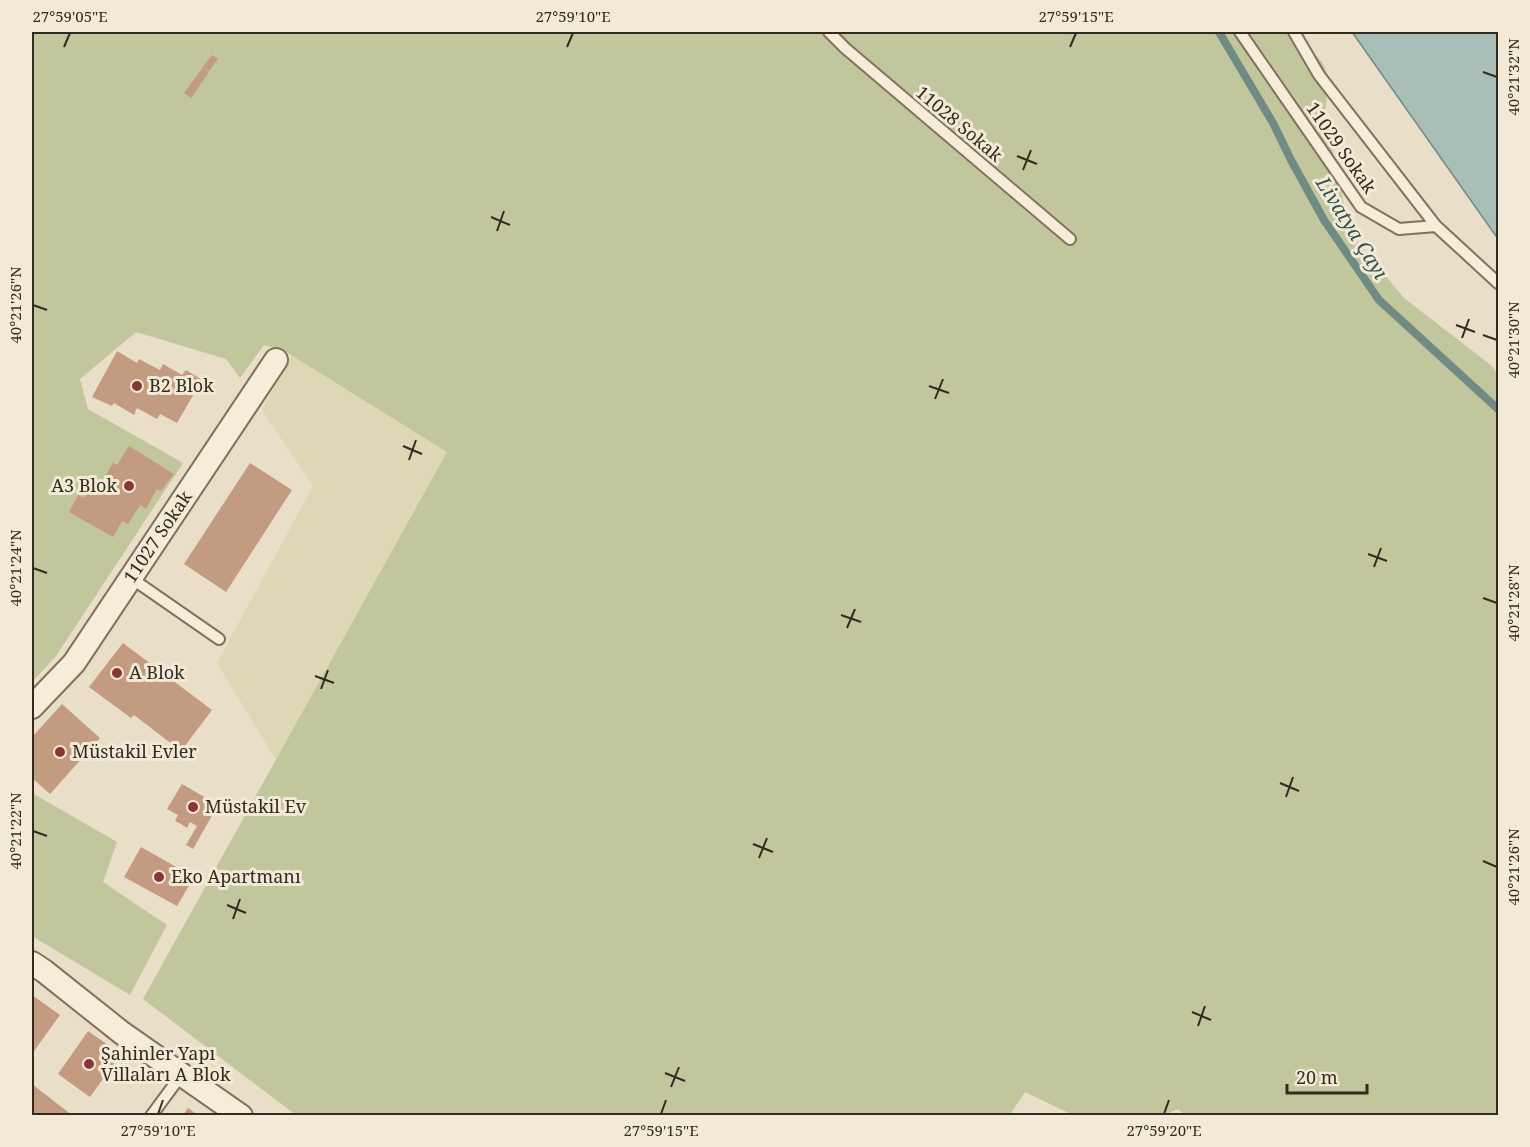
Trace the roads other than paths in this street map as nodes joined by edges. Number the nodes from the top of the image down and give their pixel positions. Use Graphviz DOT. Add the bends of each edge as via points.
graph roads {
  1 [pos="830,32"];
  2 [pos="1240,32"];
  3 [pos="1294,32"];
  4 [pos="1436,226"];
  5 [pos="1070,239"];
  6 [pos="1498,283"];
  7 [pos="276,360"];
  8 [pos="131,578"];
  9 [pos="219,639"];
  10 [pos="32,707"];
  11 [pos="32,963"];
  12 [pos="182,1074"];
  13 [pos="151,1116"];
  14 [pos="241,1116"];
  1 -- 5 [label="lane, 11028 Sokak"];
  2 -- 4 [label="lane, 11029 Sokak" via="1362,207 1399,229"];
  3 -- 4 [label="lane" via="1319,75"];
  4 -- 6 [label="lane"];
  7 -- 8 [label="street, 11027 Sokak"];
  8 -- 9 [label="lane"];
  8 -- 10 [label="street, 11027 Sokak" via="74,663"];
  11 -- 12 [label="street"];
  12 -- 13 [label="lane"];
  12 -- 14 [label="street"];
}
